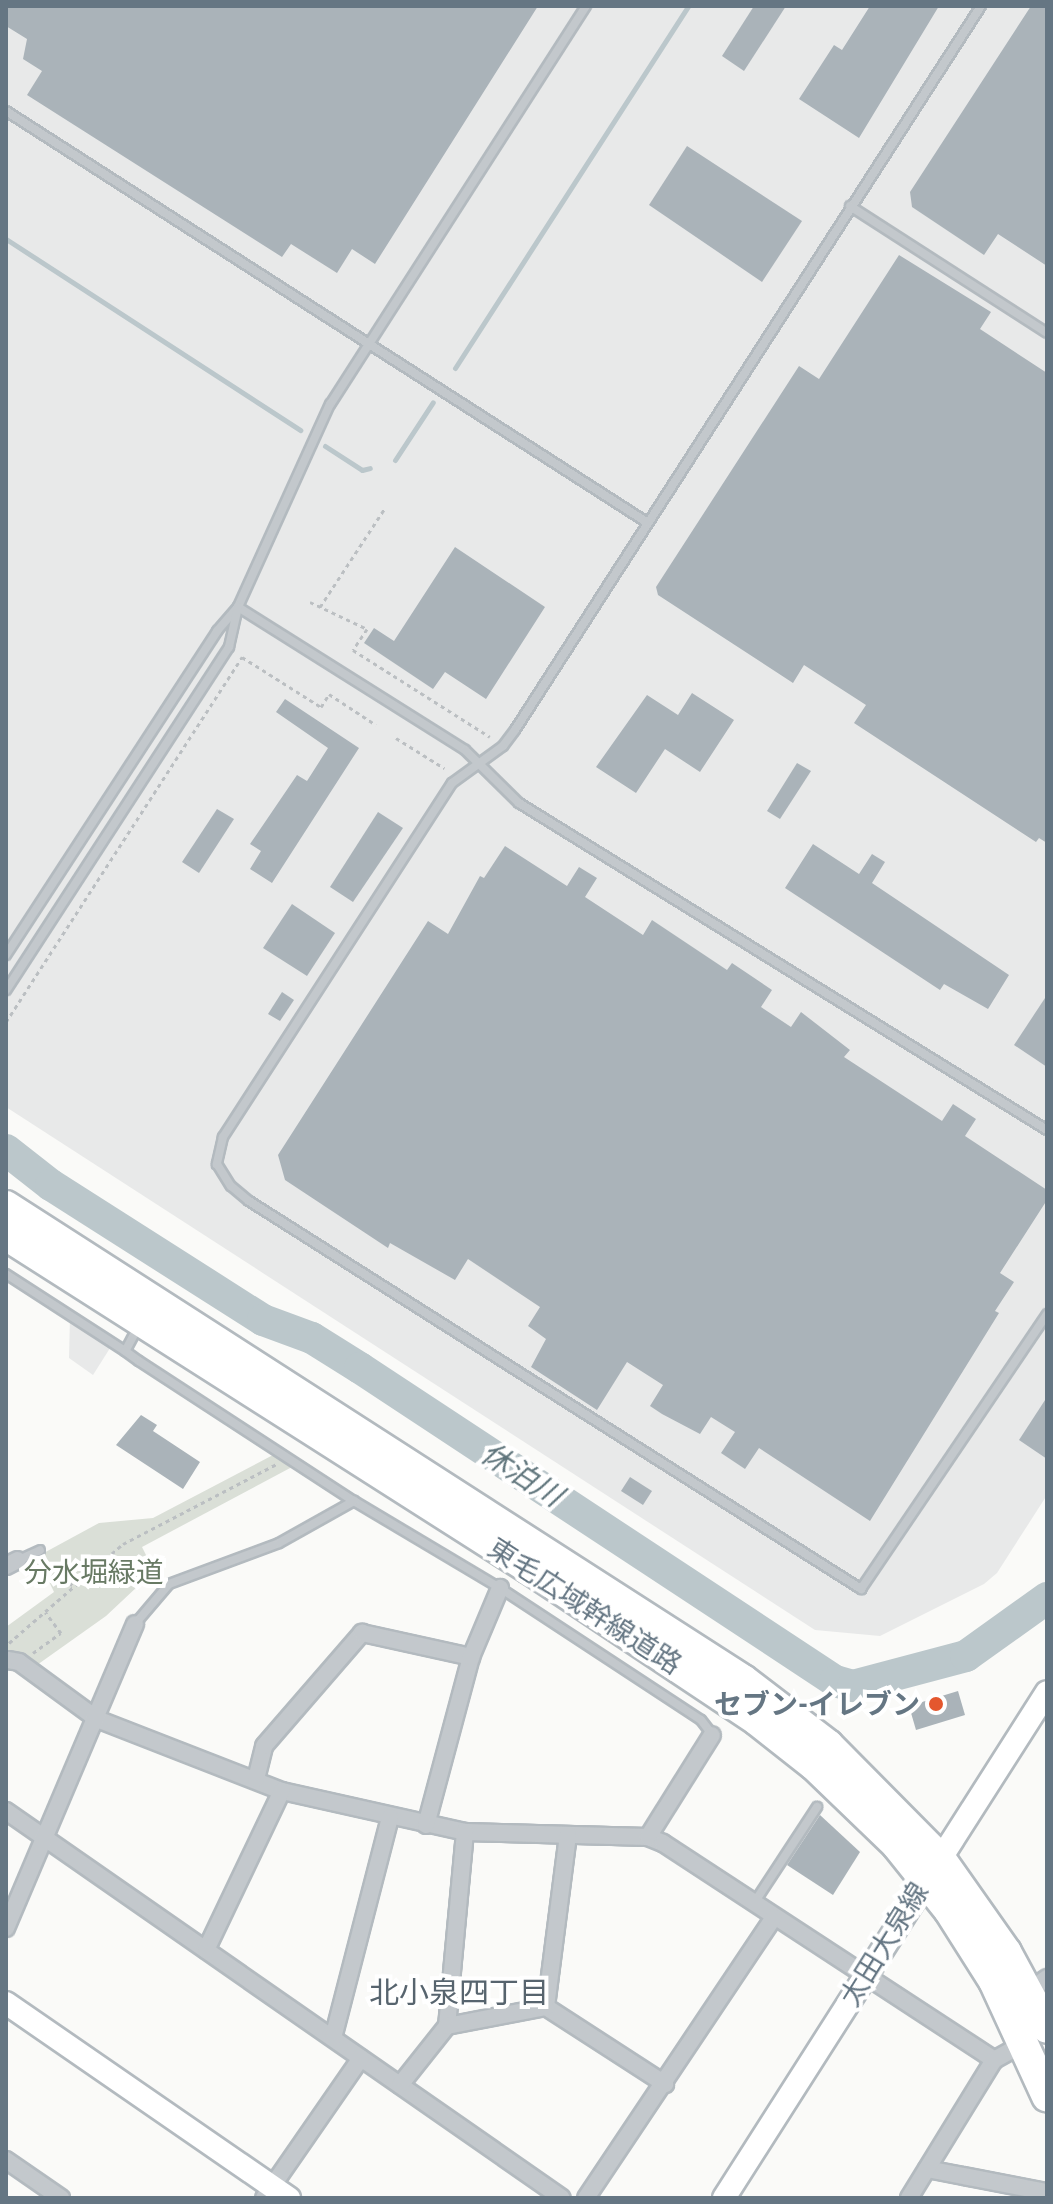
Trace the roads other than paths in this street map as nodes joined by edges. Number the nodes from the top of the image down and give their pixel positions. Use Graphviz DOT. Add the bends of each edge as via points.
graph roads {
  1 [pos="586,6"];
  2 [pos="981,6"];
  3 [pos="6,111"];
  4 [pos="850,206"];
  5 [pos="1047,333"];
  6 [pos="371,344"];
  7 [pos="648,523"];
  8 [pos="238,607"];
  9 [pos="479,765"];
  10 [pos="6,955"];
  11 [pos="6,990"];
  12 [pos="1047,1130"];
  13 [pos="6,1206"];
  14 [pos="6,1235"];
  15 [pos="6,1274"];
  16 [pos="1047,1314"];
  17 [pos="141,1323"];
  18 [pos="125,1351"];
  19 [pos="354,1501"];
  20 [pos="40,1550"];
  21 [pos="17,1561"];
  22 [pos="500,1588"];
  23 [pos="135,1624"];
  24 [pos="10,1657"];
  25 [pos="471,1657"];
  26 [pos="1047,1692"];
  27 [pos="97,1719"];
  28 [pos="712,1735"];
  29 [pos="256,1779"];
  30 [pos="282,1791"];
  31 [pos="817,1807"];
  32 [pos="6,1811"];
  33 [pos="390,1817"];
  34 [pos="426,1825"];
  35 [pos="465,1832"];
  36 [pos="568,1835"];
  37 [pos="648,1837"];
  38 [pos="47,1839"];
  39 [pos="932,1867"];
  40 [pos="754,1904"];
  41 [pos="774,1917"];
  42 [pos="6,1928"];
  43 [pos="206,1950"];
  44 [pos="865,1975"];
  45 [pos="1038,1984"];
  46 [pos="6,2003"];
  47 [pos="546,2007"];
  48 [pos="447,2026"];
  49 [pos="1036,2036"];
  50 [pos="333,2038"];
  51 [pos="361,2058"];
  52 [pos="994,2060"];
  53 [pos="665,2084"];
  54 [pos="400,2085"];
  55 [pos="1047,2096"];
  56 [pos="6,2160"];
  57 [pos="927,2169"];
  58 [pos="1047,2192"];
  59 [pos="1012,2193"];
  60 [pos="275,2194"];
  61 [pos="61,2198"];
  62 [pos="562,2198"];
  63 [pos="586,2198"];
  64 [pos="724,2198"];
  65 [pos="909,2198"];
  1 -- 6 [label="lane"];
  2 -- 4 [label="lane"];
  3 -- 6 [label="lane"];
  4 -- 5 [label="lane"];
  4 -- 7 [label="lane"];
  6 -- 7 [label="lane"];
  6 -- 8 [label="lane" via="309,443"];
  7 -- 9 [label="lane" via="515,730"];
  8 -- 9 [label="lane" via="465,750"];
  8 -- 10 [label="lane" via="217,631"];
  8 -- 11 [label="lane" via="229,647"];
  9 -- 12 [label="lane" via="519,803"];
  9 -- 16 [label="lane" via="452,783 223,1137 217,1164 231,1186 861,1589"];
  13 -- 39 [label="highway, 東毛広域幹線道路" via="743,1680 828,1745"];
  14 -- 17 [label="highway, 東毛広域幹線道路"];
  15 -- 18 [label="lane"];
  17 -- 18 [label="lane"];
  17 -- 39 [label="highway, 東毛広域幹線道路" via="396,1482 758,1721"];
  18 -- 19 [label="lane"];
  19 -- 22 [label="lane"];
  19 -- 23 [label="lane" via="279,1543 169,1584"];
  20 -- 21 [label="lane"];
  22 -- 25 [label="street"];
  22 -- 28 [label="lane" via="701,1720"];
  23 -- 27 [label="street"];
  24 -- 27 [label="street"];
  25 -- 29 [label="street" via="362,1633 270,1737"];
  25 -- 34 [label="street"];
  26 -- 39 [label="main road, 太田大泉線"];
  27 -- 29 [label="street"];
  27 -- 38 [label="street"];
  28 -- 37 [label="street"];
  29 -- 30 [label="street"];
  30 -- 33 [label="street"];
  30 -- 43 [label="street"];
  31 -- 40 [label="lane"];
  32 -- 38 [label="street"];
  33 -- 34 [label="street"];
  33 -- 50 [label="street"];
  34 -- 35 [label="street"];
  35 -- 36 [label="street"];
  35 -- 48 [label="street"];
  36 -- 37 [label="street"];
  36 -- 47 [label="street"];
  37 -- 40 [label="street"];
  38 -- 42 [label="street"];
  38 -- 43 [label="street"];
  39 -- 44 [label="main road, 太田大泉線"];
  39 -- 45 [label="highway, 東毛広域幹線道路"];
  39 -- 49 [label="highway, 東毛広域幹線道路" via="994,1981"];
  40 -- 41 [label="street"];
  41 -- 44 [label="street"];
  41 -- 53 [label="street"];
  43 -- 50 [label="street"];
  44 -- 52 [label="street"];
  44 -- 64 [label="main road, 太田大泉線"];
  45 -- 49 [label="highway, 東毛広域幹線道路"];
  46 -- 60 [label="main road"];
  47 -- 48 [label="street"];
  47 -- 53 [label="street"];
  48 -- 54 [label="street"];
  49 -- 52 [label="street"];
  49 -- 55 [label="highway, 東毛広域幹線道路"];
  50 -- 51 [label="street"];
  51 -- 54 [label="street"];
  51 -- 60 [label="street"];
  52 -- 57 [label="street"];
  53 -- 63 [label="street"];
  54 -- 62 [label="street"];
  56 -- 61 [label="street"];
  57 -- 59 [label="street"];
  57 -- 65 [label="street"];
  58 -- 59 [label="street"];
}
